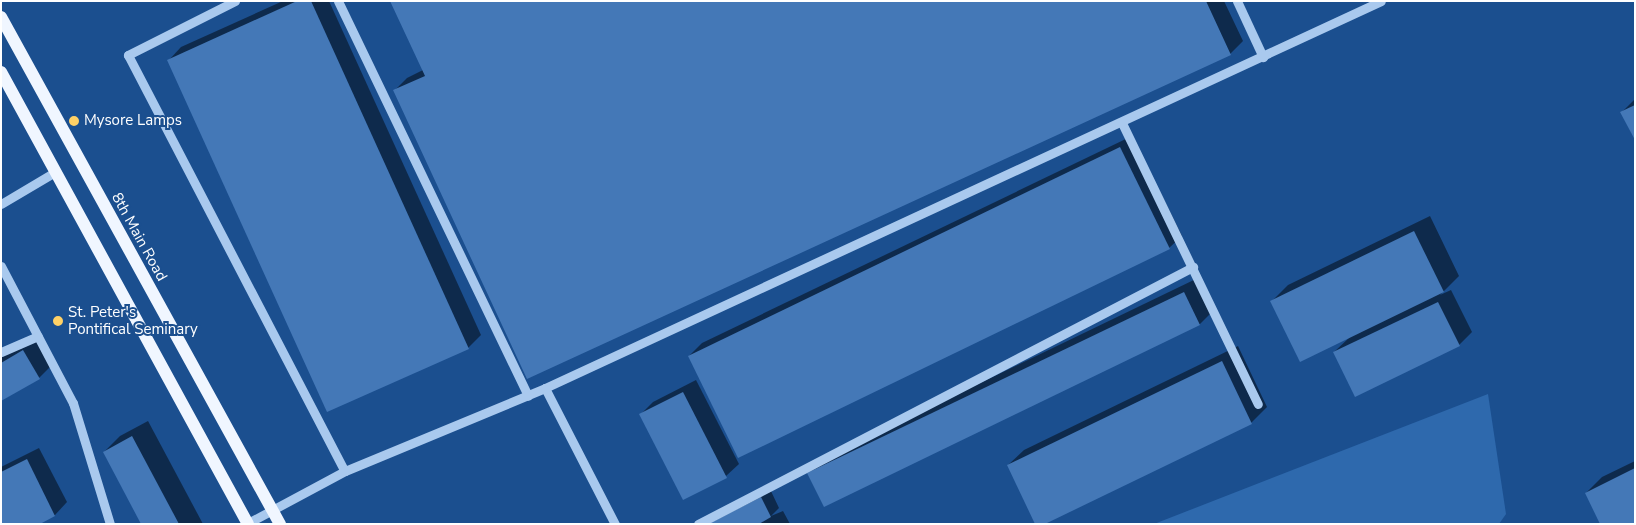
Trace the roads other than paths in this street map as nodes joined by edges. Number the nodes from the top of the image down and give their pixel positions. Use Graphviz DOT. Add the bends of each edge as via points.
graph roads {
  1 [pos="235,1"];
  2 [pos="338,1"];
  3 [pos="1238,1"];
  4 [pos="1381,1"];
  5 [pos="1,17"];
  6 [pos="1263,57"];
  7 [pos="1,72"];
  8 [pos="1122,123"];
  9 [pos="55,172"];
  10 [pos="1,204"];
  11 [pos="1,266"];
  12 [pos="1193,267"];
  13 [pos="38,336"];
  14 [pos="1,352"];
  15 [pos="545,388"];
  16 [pos="528,396"];
  17 [pos="1258,404"];
  18 [pos="346,471"];
  19 [pos="272,509"];
  20 [pos="248,523"];
  21 [pos="110,524"];
  22 [pos="280,524"];
  23 [pos="615,524"];
  24 [pos="698,524"];
  1 -- 18 [label="lane" via="128,55"];
  2 -- 16 [label="lane"];
  3 -- 6 [label="lane"];
  4 -- 6 [label="lane"];
  5 -- 19 [label="main road, 8th Main Road"];
  6 -- 8 [label="lane"];
  7 -- 9 [label="main road"];
  8 -- 12 [label="lane"];
  8 -- 15 [label="lane"];
  9 -- 10 [label="lane"];
  9 -- 20 [label="main road"];
  11 -- 13 [label="lane"];
  12 -- 17 [label="lane"];
  12 -- 24 [label="lane"];
  13 -- 14 [label="lane"];
  13 -- 21 [label="lane" via="73,403"];
  15 -- 16 [label="lane"];
  15 -- 23 [label="lane"];
  16 -- 18 [label="lane"];
  18 -- 19 [label="lane"];
  19 -- 20 [label="lane"];
  19 -- 22 [label="main road, 8th Main Road"];
}
